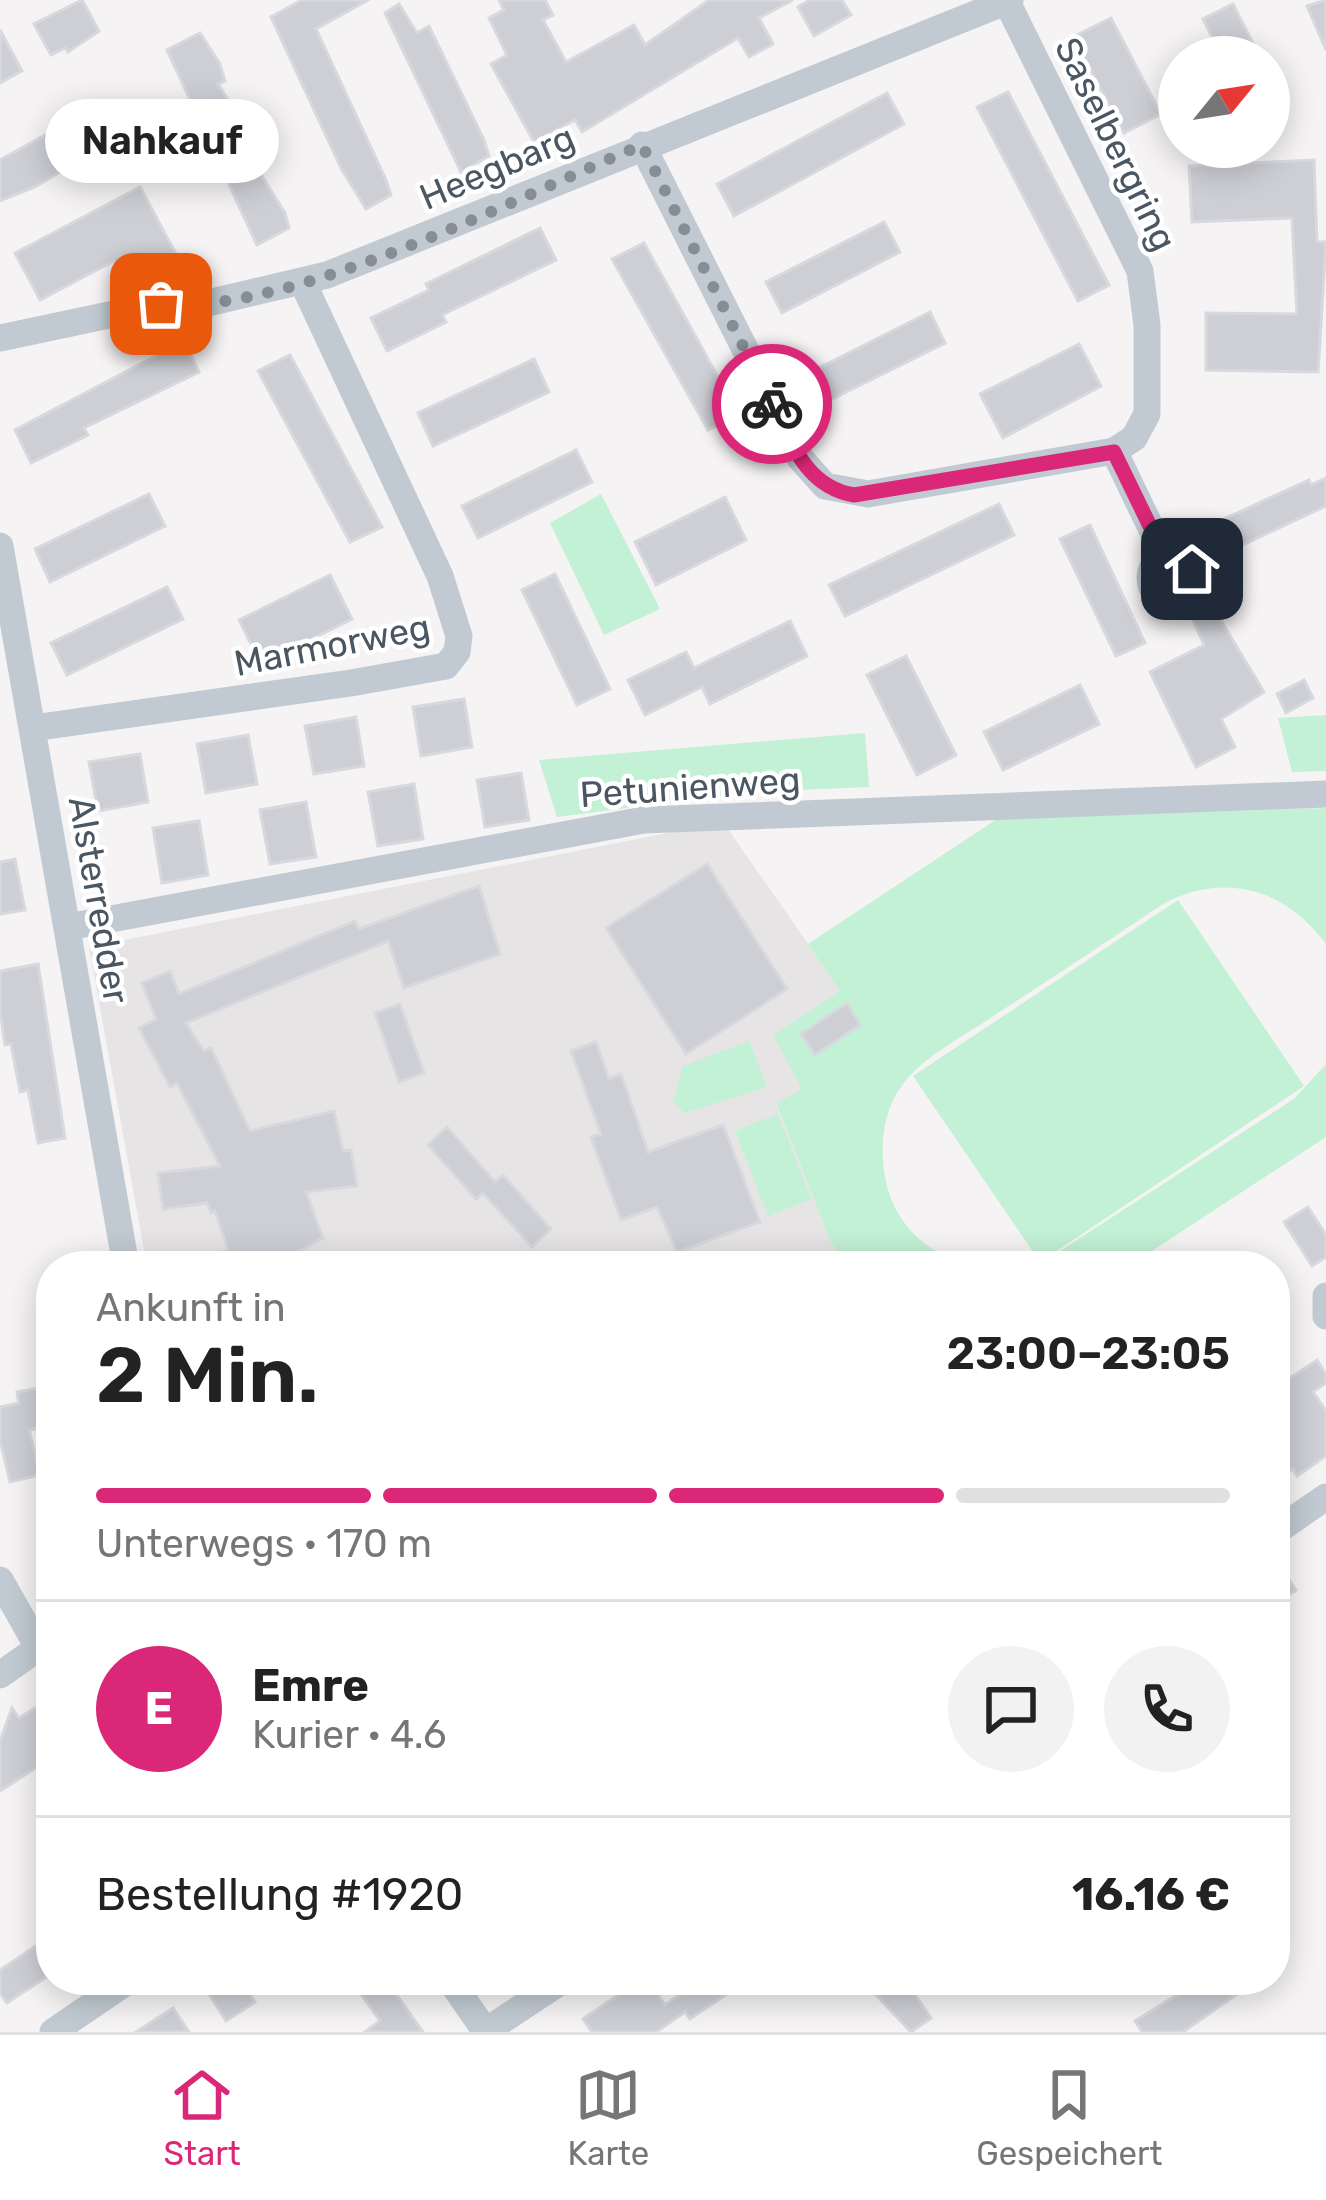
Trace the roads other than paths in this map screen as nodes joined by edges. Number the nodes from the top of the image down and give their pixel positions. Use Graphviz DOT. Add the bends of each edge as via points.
graph roads {
  1 [pos="1008,0"];
  2 [pos="642,145"];
  3 [pos="303,283"];
  4 [pos="0,338"];
  5 [pos="1114,452"];
  6 [pos="0,546"];
  7 [pos="1165,557"];
  8 [pos="33,728"];
  9 [pos="1326,794"];
  10 [pos="68,928"];
  11 [pos="123,1251"];
  12 [pos="1326,1497"];
  13 [pos="1290,1522"];
  14 [pos="0,1580"];
  15 [pos="36,1630"];
  16 [pos="36,1649"];
  17 [pos="0,1675"];
  18 [pos="107,1995"];
  19 [pos="460,1995"];
  20 [pos="541,1995"];
  21 [pos="53,2032"];
  22 [pos="486,2032"];
  1 -- 2 [label="street, Heegbarg"];
  1 -- 5 [label="street, Saselbergring" via="1140,271 1147,414"];
  2 -- 3 [label="street, Heegbarg"];
  2 -- 5 [label="street" via="789,438 825,486 868,494"];
  3 -- 4 [label="street, Heegbarg"];
  3 -- 8 [label="street, Marmorweg" via="440,576 457,652 446,666 370,680"];
  5 -- 7 [label="street"];
  6 -- 8 [label="street, Alsterredder"];
  8 -- 10 [label="street, Alsterredder"];
  9 -- 10 [label="street, Petunienweg" via="644,820"];
  10 -- 11 [label="street, Alsterredder"];
  12 -- 13 [label="street"];
  14 -- 15 [label="street"];
  16 -- 17 [label="street"];
  18 -- 21 [label="street"];
  19 -- 22 [label="street"];
  20 -- 22 [label="street"];
}
